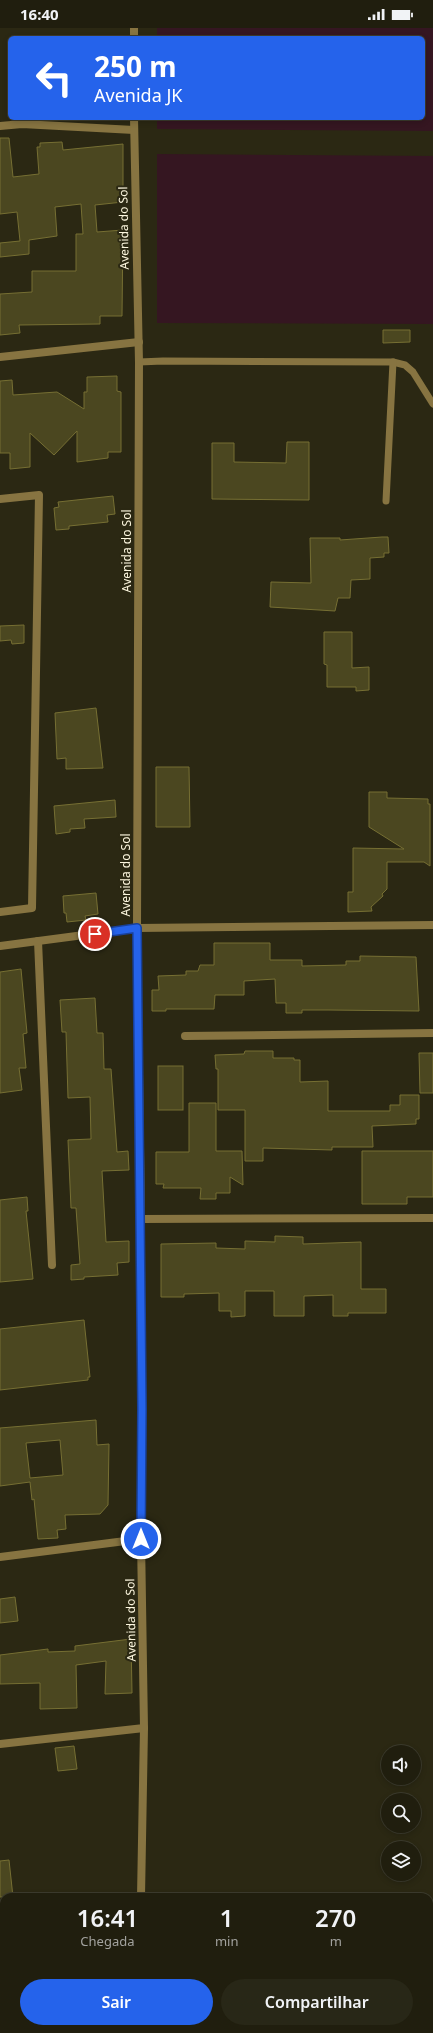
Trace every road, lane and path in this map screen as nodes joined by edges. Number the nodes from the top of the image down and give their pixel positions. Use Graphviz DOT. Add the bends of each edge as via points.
graph roads {
  1 [pos="134,120"];
  2 [pos="0,126"];
  3 [pos="134,130"];
  4 [pos="139,342"];
  5 [pos="0,357"];
  6 [pos="139,362"];
  7 [pos="393,362"];
  8 [pos="433,404"];
  9 [pos="0,499"];
  10 [pos="386,501"];
  11 [pos="0,912"];
  12 [pos="433,925"];
  13 [pos="137,928"];
  14 [pos="38,941"];
  15 [pos="0,946"];
  16 [pos="433,1033"];
  17 [pos="185,1036"];
  18 [pos="433,1218"];
  19 [pos="141,1219"];
  20 [pos="52,1265"];
  21 [pos="141,1539"];
  22 [pos="0,1557"];
  23 [pos="144,1728"];
  24 [pos="0,1744"];
  25 [pos="141,1893"];
  1 -- 3 [label="street, Avenida do Sol"];
  2 -- 3 [label="street" via="22,124"];
  3 -- 4 [label="street, Avenida do Sol"];
  4 -- 5 [label="street"];
  4 -- 6 [label="street, Avenida do Sol"];
  6 -- 7 [label="lane"];
  6 -- 13 [label="street, Avenida do Sol"];
  7 -- 8 [label="lane" via="405,365 413,372"];
  7 -- 10 [label="lane"];
  9 -- 11 [label="street" via="39,496 32,908"];
  12 -- 13 [label="street"];
  13 -- 14 [label="street"];
  13 -- 19 [label="street, Avenida do Sol"];
  14 -- 15 [label="street"];
  14 -- 20 [label="street"];
  16 -- 17 [label="street"];
  18 -- 19 [label="street"];
  19 -- 21 [label="street, Avenida do Sol"];
  21 -- 22 [label="street"];
  21 -- 23 [label="street, Avenida do Sol"];
  23 -- 24 [label="street"];
  23 -- 25 [label="street, Avenida do Sol"];
}
